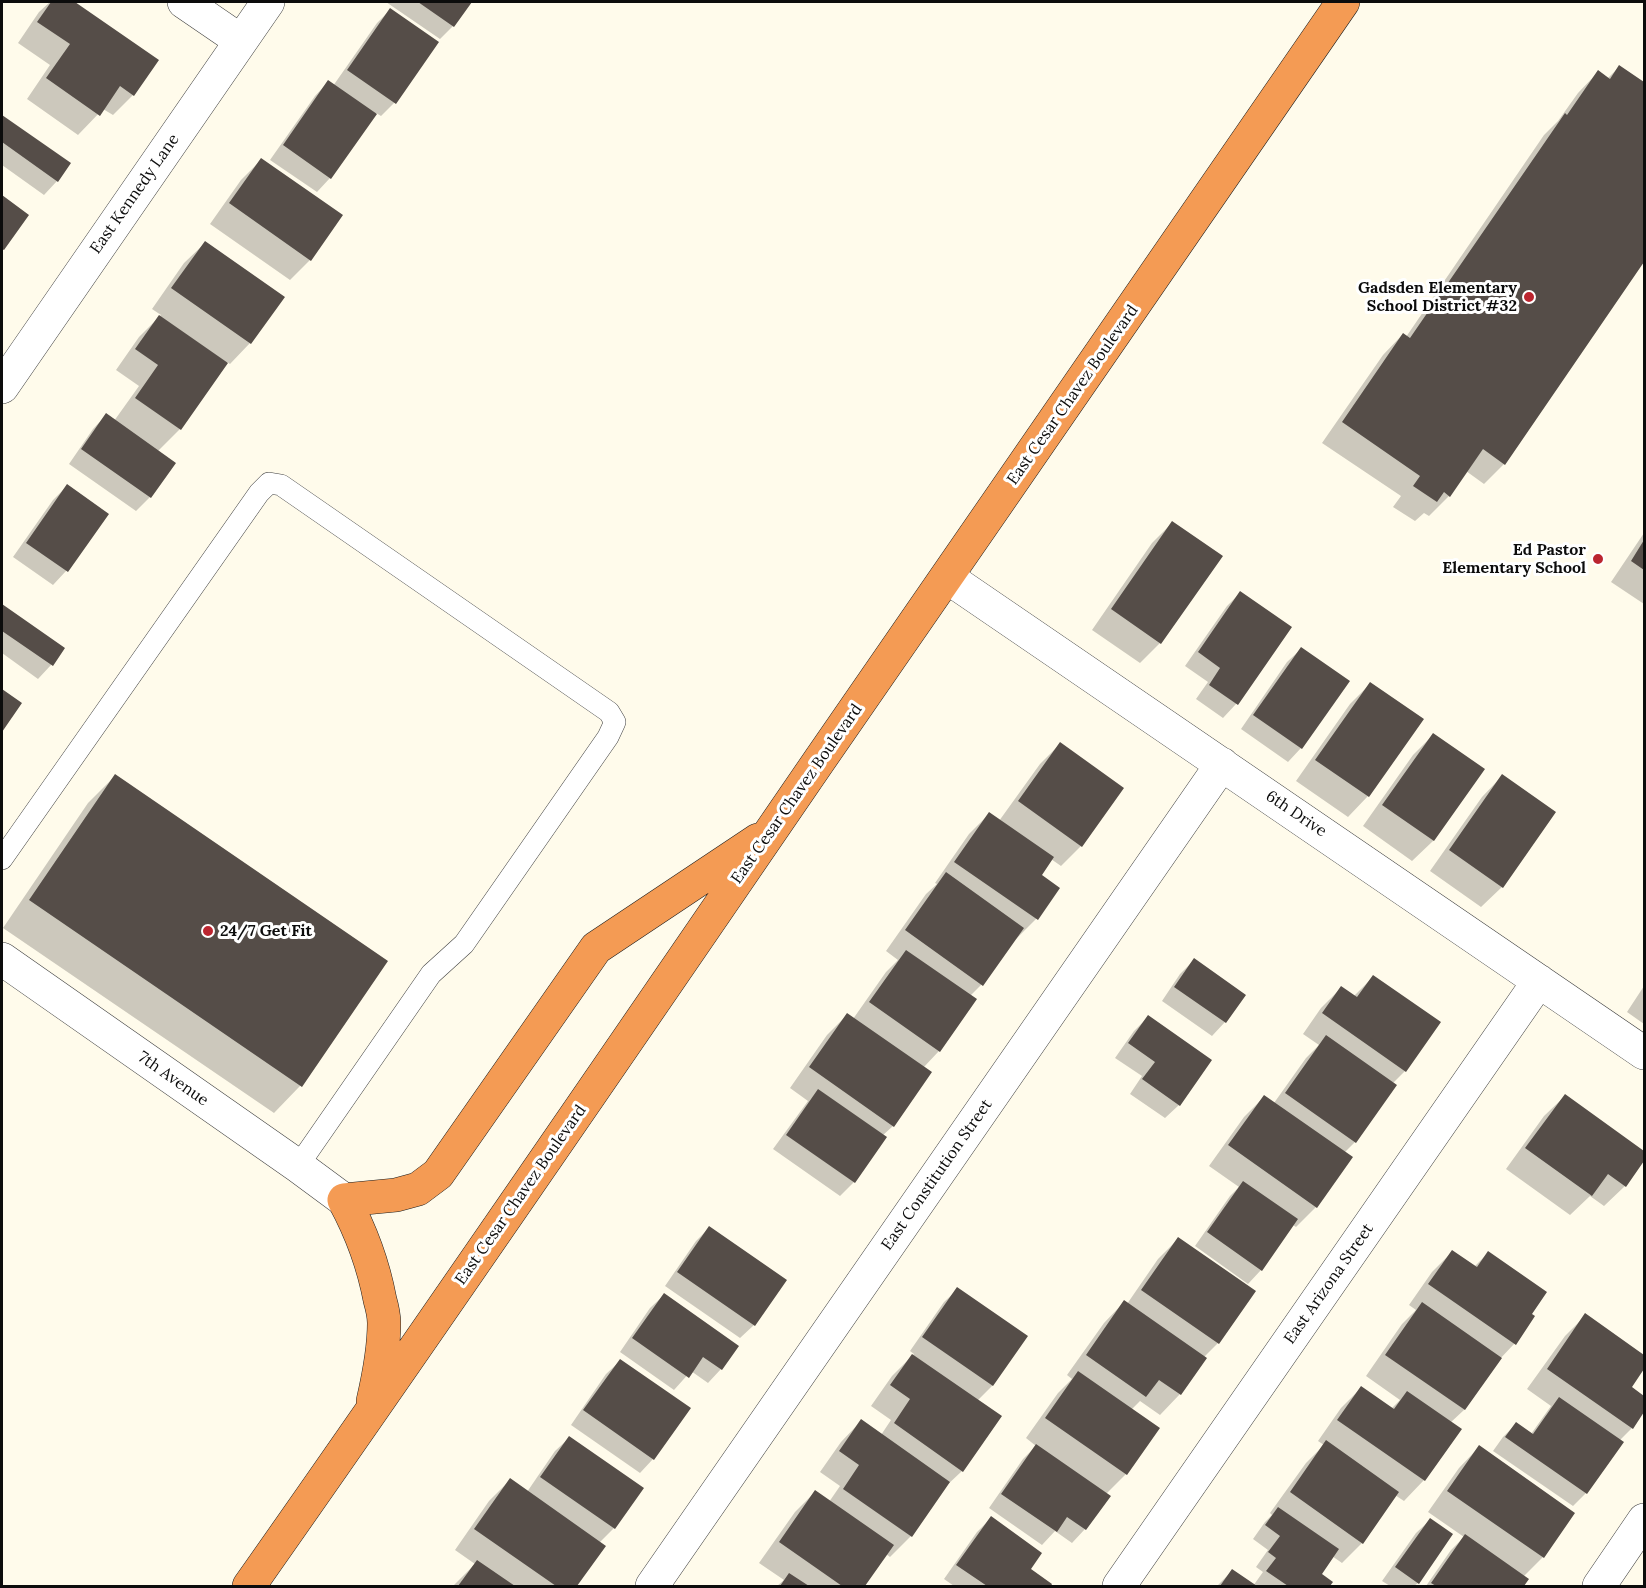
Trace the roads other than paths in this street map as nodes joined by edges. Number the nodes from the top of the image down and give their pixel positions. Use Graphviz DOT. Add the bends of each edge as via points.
graph roads {
  1 [pos="184,2"];
  2 [pos="268,2"];
  3 [pos="1343,2"];
  4 [pos="241,41"];
  5 [pos="2,387"];
  6 [pos="946,577"];
  7 [pos="1222,764"];
  8 [pos="772,831"];
  9 [pos="2,859"];
  10 [pos="2,959"];
  11 [pos="1539,981"];
  12 [pos="1644,1053"];
  13 [pos="298,1166"];
  14 [pos="344,1200"];
  15 [pos="370,1413"];
  16 [pos="1644,1520"];
  17 [pos="249,1587"];
  18 [pos="652,1587"];
  19 [pos="1119,1587"];
  20 [pos="1599,1587"];
  1 -- 4 [label="street"];
  2 -- 4 [label="street, East Kennedy Lane"];
  3 -- 6 [label="highway, East Cesar Chavez Boulevard"];
  4 -- 5 [label="street, East Kennedy Lane"];
  6 -- 7 [label="street, 6th Drive"];
  6 -- 8 [label="highway, East Cesar Chavez Boulevard"];
  7 -- 11 [label="street, 6th Drive"];
  7 -- 18 [label="street, East Constitution Street"];
  8 -- 14 [label="highway" via="596,948 438,1174 418,1189"];
  8 -- 15 [label="highway, East Cesar Chavez Boulevard"];
  9 -- 13 [label="lane" via="269,483 281,485 609,712 615,722 608,737 464,944 431,974"];
  10 -- 13 [label="street, 7th Avenue"];
  11 -- 12 [label="street, 6th Drive"];
  11 -- 19 [label="street, East Arizona Street"];
  13 -- 14 [label="street, 7th Avenue"];
  14 -- 15 [label="highway" via="365,1245 385,1320 382,1360"];
  15 -- 17 [label="highway, East Cesar Chavez Boulevard"];
  16 -- 20 [label="street"];
}
